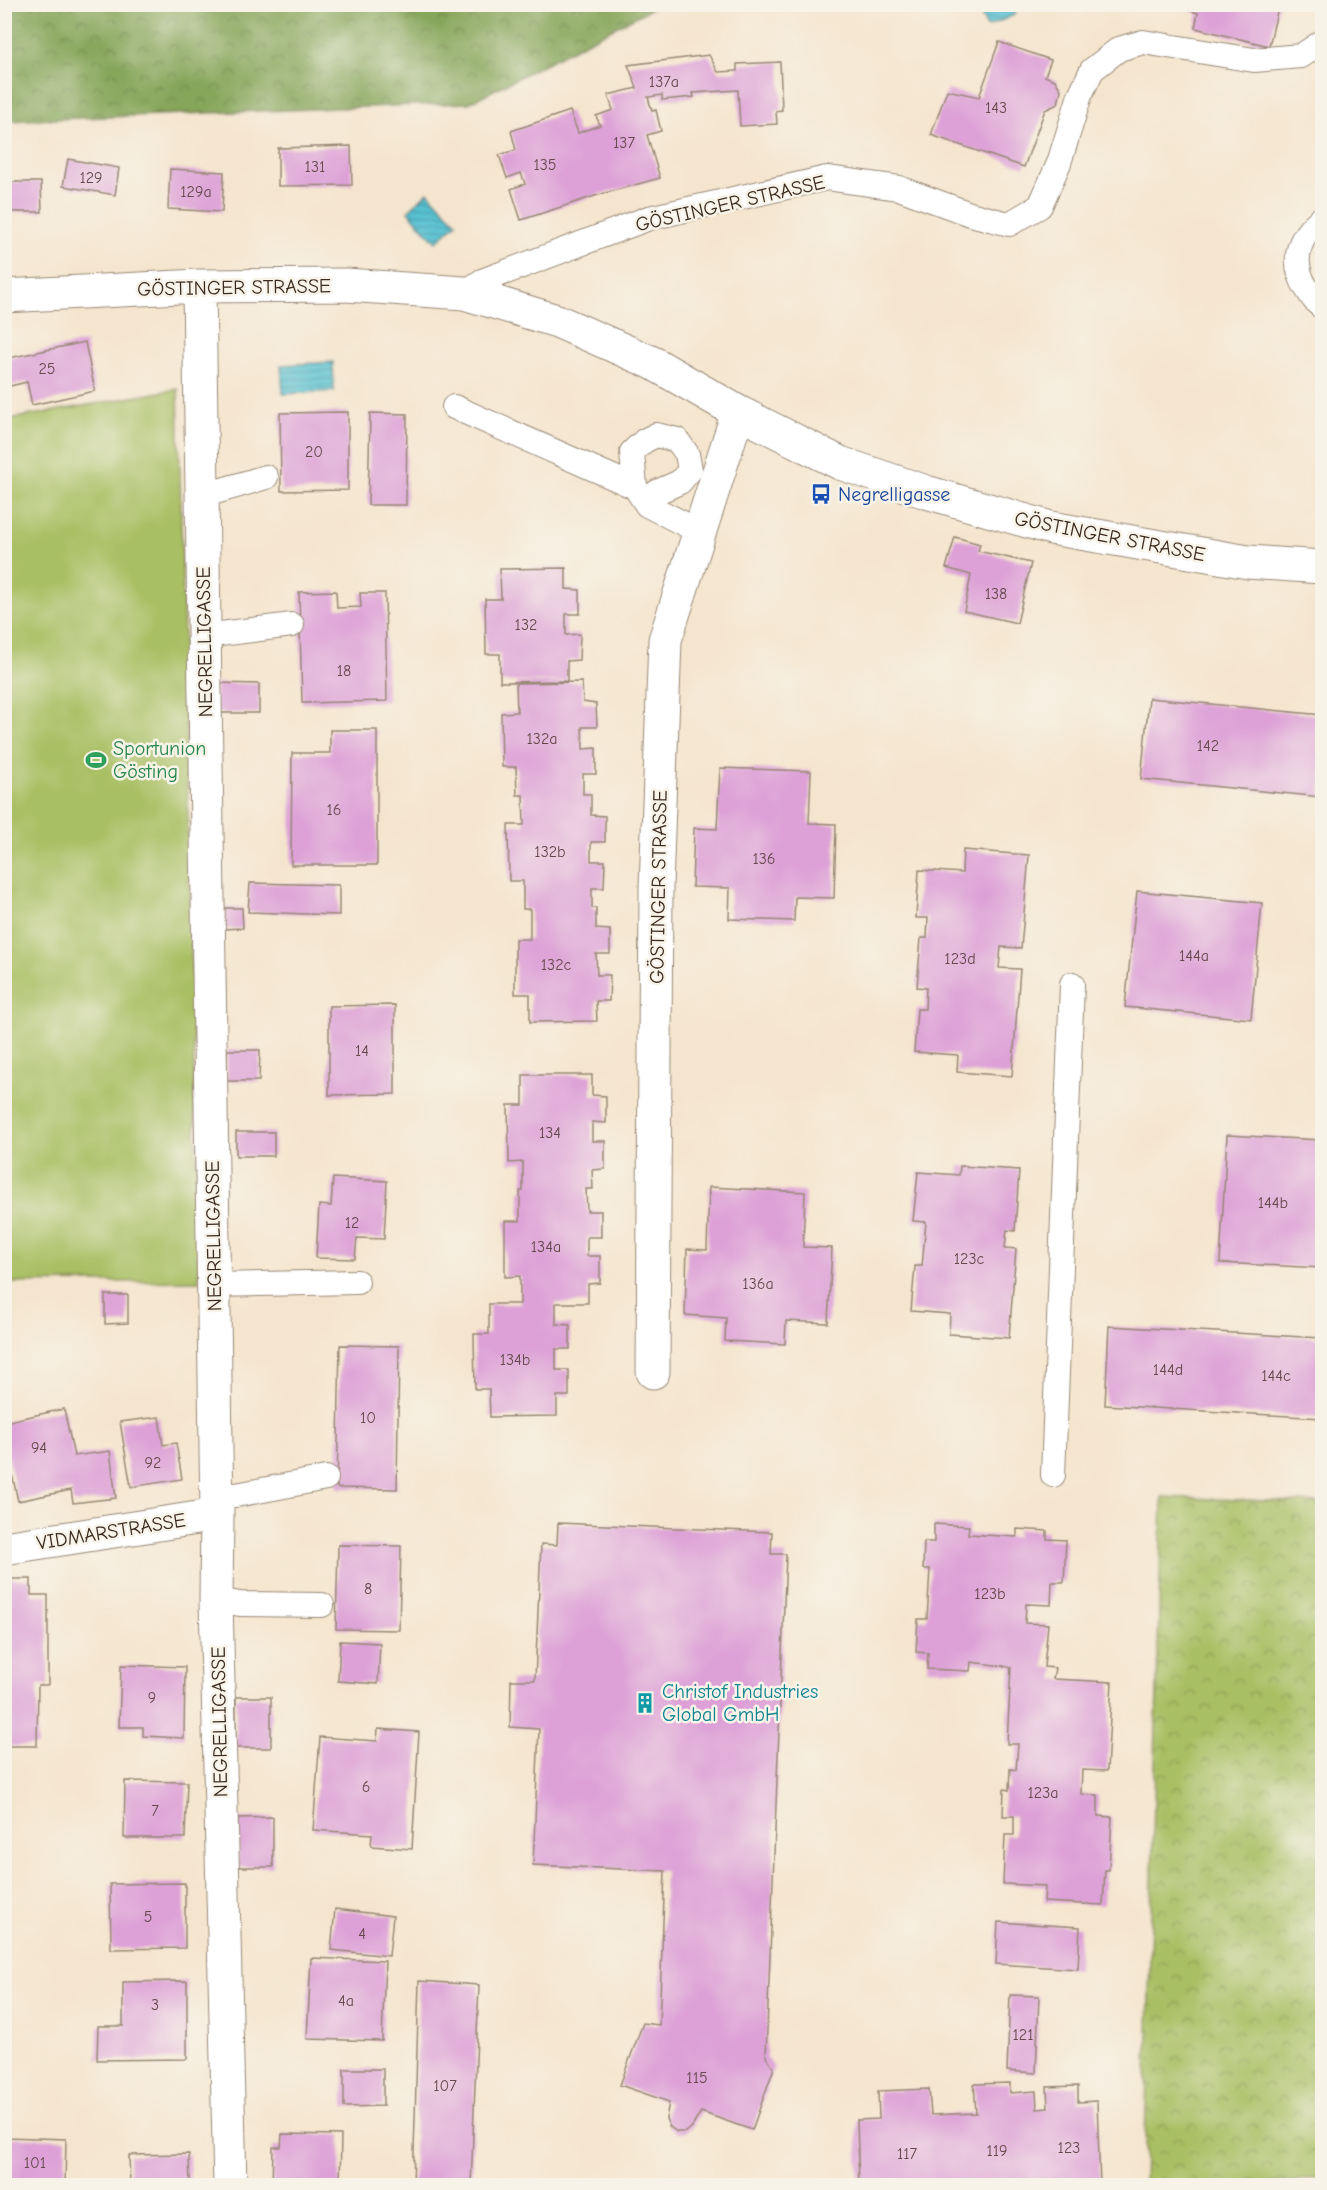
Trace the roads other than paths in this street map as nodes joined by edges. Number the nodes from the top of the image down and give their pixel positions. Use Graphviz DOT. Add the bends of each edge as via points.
graph roads {
  1 [pos="1323,42"];
  2 [pos="1323,218"];
  3 [pos="199,286"];
  4 [pos="464,293"];
  5 [pos="4,296"];
  6 [pos="1323,307"];
  7 [pos="454,407"];
  8 [pos="738,412"];
  9 [pos="266,477"];
  10 [pos="202,496"];
  11 [pos="700,532"];
  12 [pos="1323,567"];
  13 [pos="292,625"];
  14 [pos="204,636"];
  15 [pos="1072,984"];
  16 [pos="357,1282"];
  17 [pos="214,1284"];
  18 [pos="653,1372"];
  19 [pos="1053,1475"];
  20 [pos="326,1478"];
  21 [pos="217,1504"];
  22 [pos="4,1548"];
  23 [pos="216,1600"];
  24 [pos="322,1605"];
  25 [pos="230,2186"];
  1 -- 4 [label="lane, GÖSTINGER STRASSE" via="1301,56 1254,60 1143,42 1119,49 1092,70 1040,206 1009,224 899,188 827,178 649,218 482,281"];
  2 -- 6 [label="lane" via="1309,228 1297,254 1299,276 1314,302"];
  3 -- 4 [label="street, GÖSTINGER STRASSE" via="346,285"];
  3 -- 5 [label="street, GÖSTINGER STRASSE"];
  3 -- 10 [label="street, NEGRELLIGASSE"];
  4 -- 8 [label="street, GÖSTINGER STRASSE" via="557,321 653,363"];
  7 -- 11 [label="lane" via="646,490 646,505"];
  8 -- 11 [label="street, GÖSTINGER STRASSE"];
  8 -- 12 [label="street, GÖSTINGER STRASSE" via="840,462 1051,528 1248,562"];
  9 -- 10 [label="lane"];
  10 -- 14 [label="street, NEGRELLIGASSE"];
  11 -- 18 [label="street, GÖSTINGER STRASSE" via="666,640 656,887"];
  13 -- 14 [label="lane"];
  14 -- 17 [label="street, NEGRELLIGASSE"];
  15 -- 19 [label="lane"];
  16 -- 17 [label="lane"];
  17 -- 21 [label="street, NEGRELLIGASSE"];
  20 -- 21 [label="lane" via="236,1495"];
  21 -- 22 [label="street, VIDMARSTRASSE"];
  21 -- 23 [label="street, NEGRELLIGASSE"];
  23 -- 24 [label="lane"];
  23 -- 25 [label="street, NEGRELLIGASSE"];
}
